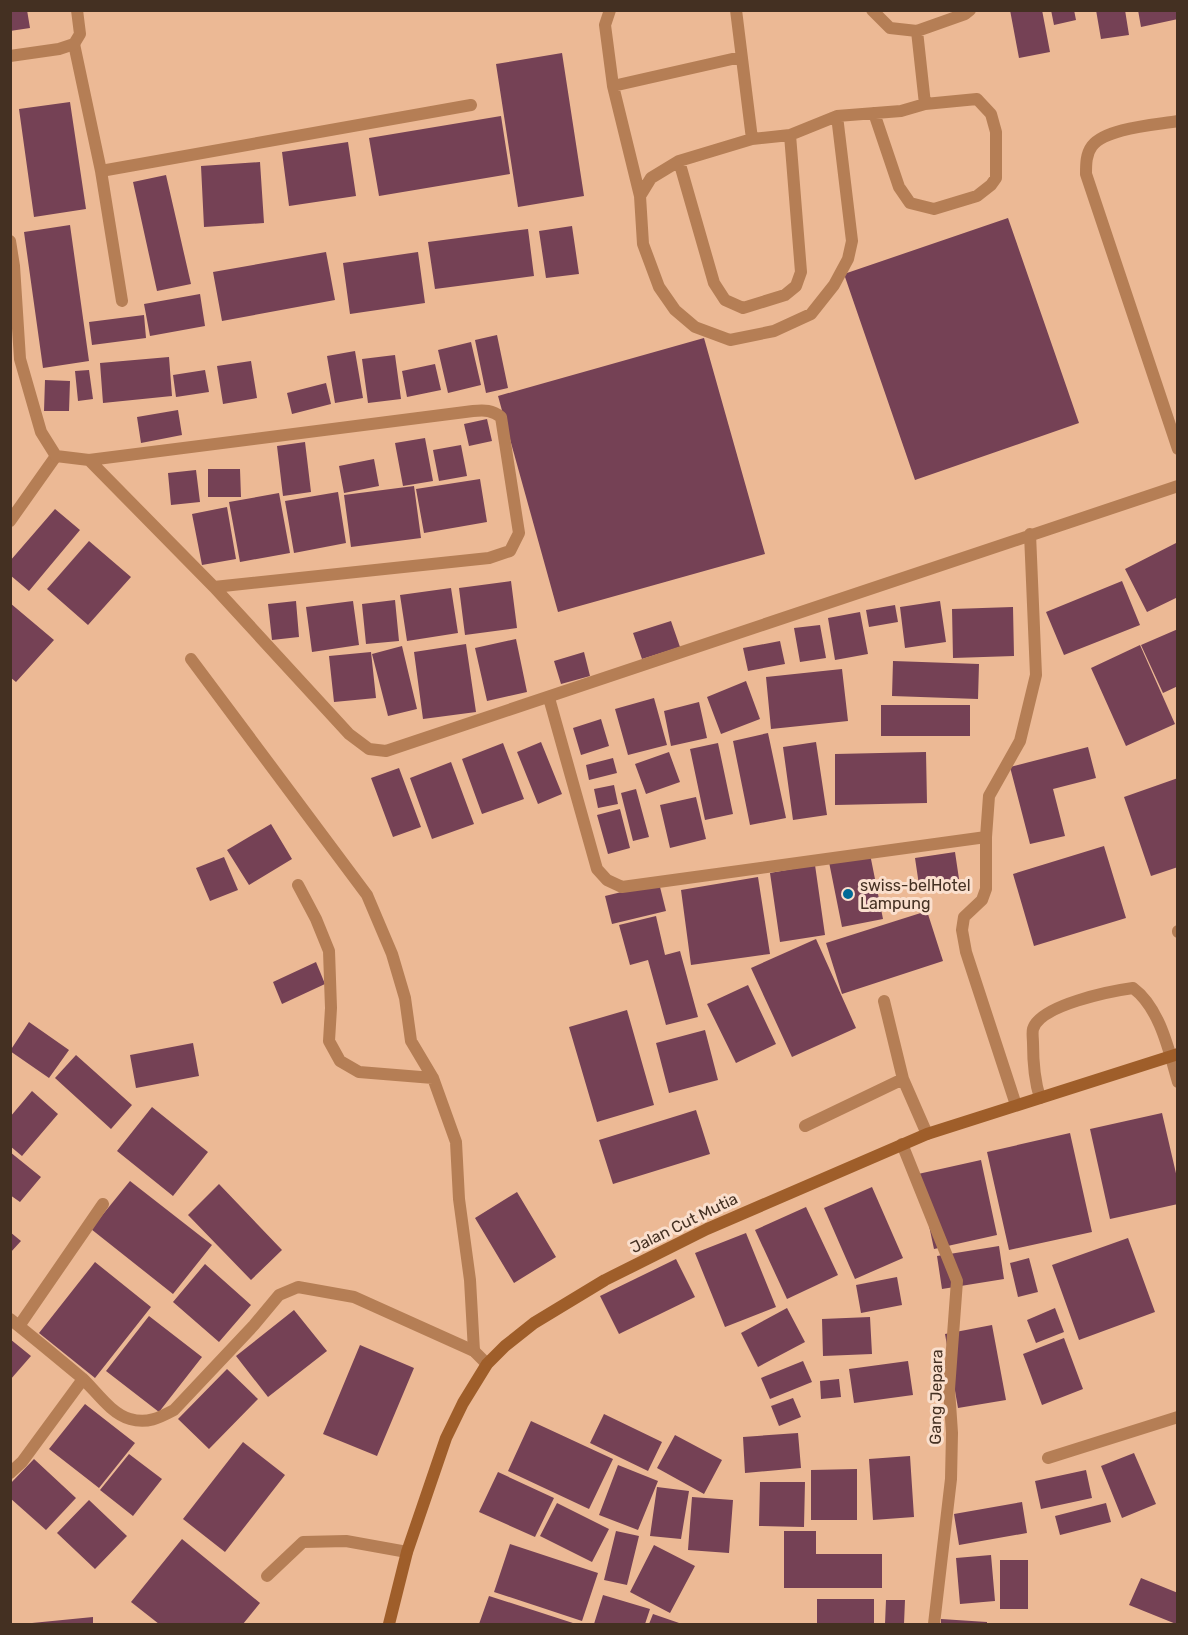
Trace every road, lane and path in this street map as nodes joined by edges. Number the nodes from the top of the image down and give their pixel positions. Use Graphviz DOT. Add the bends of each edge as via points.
graph roads {
  1 [pos="77,10"];
  2 [pos="610,10"];
  3 [pos="735,10"];
  4 [pos="872,10"];
  5 [pos="970,10"];
  6 [pos="916,31"];
  7 [pos="74,44"];
  8 [pos="10,56"];
  9 [pos="741,57"];
  10 [pos="614,86"];
  11 [pos="925,104"];
  12 [pos="471,105"];
  13 [pos="874,113"];
  14 [pos="837,116"];
  15 [pos="1178,121"];
  16 [pos="790,135"];
  17 [pos="752,140"];
  18 [pos="679,161"];
  19 [pos="101,171"];
  20 [pos="640,196"];
  21 [pos="10,240"];
  22 [pos="122,301"];
  23 [pos="15,360"];
  24 [pos="1178,449"];
  25 [pos="56,456"];
  26 [pos="89,460"];
  27 [pos="1178,486"];
  28 [pos="10,521"];
  29 [pos="1030,534"];
  30 [pos="214,587"];
  31 [pos="191,659"];
  32 [pos="549,698"];
  33 [pos="986,837"];
  34 [pos="298,885"];
  35 [pos="884,1001"];
  36 [pos="1174,1055"];
  37 [pos="433,1078"];
  38 [pos="903,1079"];
  39 [pos="1178,1082"];
  40 [pos="1040,1098"];
  41 [pos="1016,1105"];
  42 [pos="805,1126"];
  43 [pos="927,1134"];
  44 [pos="902,1144"];
  45 [pos="103,1204"];
  46 [pos="15,1322"];
  47 [pos="474,1351"];
  48 [pos="487,1364"];
  49 [pos="83,1379"];
  50 [pos="1178,1417"];
  51 [pos="1048,1458"];
  52 [pos="10,1473"];
  53 [pos="407,1552"];
  54 [pos="267,1576"];
  55 [pos="388,1624"];
  56 [pos="934,1624"];
  1 -- 7 [label="street" via="80,34"];
  2 -- 10 [label="street" via="604,25"];
  3 -- 9 [label="street"];
  4 -- 6 [label="street" via="890,28"];
  5 -- 6 [label="street"];
  6 -- 11 [label="street"];
  7 -- 8 [label="street"];
  7 -- 19 [label="street"];
  9 -- 10 [label="street"];
  9 -- 17 [label="street"];
  10 -- 20 [label="street"];
  11 -- 13 [label="street"];
  11 -- 13 [label="street" via="977,99 991,114 996,132 996,178 977,196 934,209 910,203 899,187"];
  12 -- 19 [label="street"];
  13 -- 14 [label="street"];
  14 -- 16 [label="street"];
  14 -- 20 [label="street" via="852,241 848,259 811,314 774,331 730,340 695,327 675,310 659,287 643,244"];
  15 -- 24 [label="street" via="1116,131 1092,145 1086,174"];
  16 -- 17 [label="street"];
  16 -- 18 [label="street" via="801,272 796,286 785,295 743,308 725,300 714,283"];
  17 -- 18 [label="street"];
  18 -- 20 [label="street" via="651,178"];
  19 -- 22 [label="street"];
  21 -- 23 [label="street"];
  23 -- 25 [label="street" via="41,432"];
  25 -- 26 [label="street"];
  25 -- 28 [label="street"];
  26 -- 30 [label="street"];
  26 -- 30 [label="street" via="473,411 485,410 501,417 519,533 510,551 489,558"];
  27 -- 29 [label="street"];
  29 -- 32 [label="street"];
  29 -- 33 [label="street" via="1036,675 1020,741 989,796"];
  30 -- 32 [label="street" via="349,734 369,749 386,751"];
  31 -- 37 [label="street" via="367,895 392,954 405,998 411,1041"];
  32 -- 33 [label="street" via="597,869 607,880 622,887"];
  33 -- 41 [label="street" via="986,889 982,900 964,917 962,930"];
  34 -- 37 [label="street" via="328,951 329,1041 340,1061 359,1072"];
  35 -- 38 [label="street"];
  36 -- 39 [label="street"];
  36 -- 40 [label="main road, Jalan Cut Mutia"];
  36 -- 40 [label="street" via="1143,995 1133,988 1056,1008 1039,1019 1033,1029 1033,1074"];
  37 -- 47 [label="street" via="456,1142"];
  38 -- 42 [label="street"];
  38 -- 43 [label="street"];
  40 -- 41 [label="main road, Jalan Cut Mutia"];
  41 -- 43 [label="main road, Jalan Cut Mutia"];
  43 -- 44 [label="main road, Jalan Cut Mutia"];
  44 -- 48 [label="main road, Jalan Cut Mutia" via="707,1229 605,1280 534,1323"];
  44 -- 56 [label="street, Gang Jepara" via="957,1281 949,1389 951,1479"];
  45 -- 46 [label="street"];
  46 -- 49 [label="street"];
  47 -- 48 [label="street"];
  47 -- 49 [label="street" via="354,1297 297,1287 279,1295 174,1410 160,1418 147,1422 128,1419"];
  48 -- 53 [label="main road, Jalan Cut Mutia" via="446,1438"];
  49 -- 52 [label="street"];
  50 -- 51 [label="street"];
  53 -- 54 [label="street" via="346,1541 303,1542"];
  53 -- 55 [label="main road, Jalan Cut Mutia"];
}
